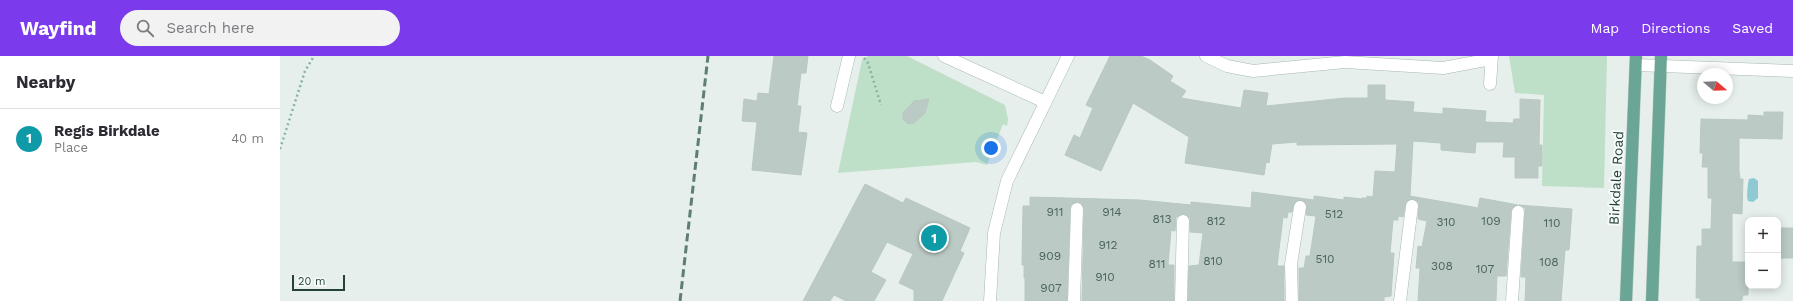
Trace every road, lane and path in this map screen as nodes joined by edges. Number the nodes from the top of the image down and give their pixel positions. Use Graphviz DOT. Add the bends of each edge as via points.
graph roads {
  1 [pos="314,56"];
  2 [pos="848,56"];
  3 [pos="862,56"];
  4 [pos="944,56"];
  5 [pos="1068,56"];
  6 [pos="1206,56"];
  7 [pos="1491,58"];
  8 [pos="1636,61"];
  9 [pos="1661,61"];
  10 [pos="1793,70"];
  11 [pos="1490,84"];
  12 [pos="1045,102"];
  13 [pos="837,106"];
  14 [pos="881,106"];
  15 [pos="280,149"];
  16 [pos="1412,206"];
  17 [pos="1300,207"];
  18 [pos="1077,209"];
  19 [pos="1518,212"];
  20 [pos="1183,221"];
  21 [pos="990,301"];
  22 [pos="1074,301"];
  23 [pos="1181,301"];
  24 [pos="1292,301"];
  25 [pos="1400,301"];
  26 [pos="1512,301"];
  27 [pos="1626,301"];
  28 [pos="1652,301"];
  1 -- 15 [label="path" via="305,71"];
  2 -- 13 [label="street"];
  3 -- 14 [label="path" via="868,64"];
  4 -- 12 [label="street"];
  5 -- 12 [label="street"];
  6 -- 7 [label="street" via="1227,66 1253,71 1345,62 1443,68"];
  7 -- 11 [label="street"];
  8 -- 9 [label="street"];
  8 -- 27 [label="main road, Birkdale Road"];
  9 -- 10 [label="street"];
  9 -- 28 [label="main road"];
  12 -- 21 [label="street" via="1007,181 994,233"];
  16 -- 25 [label="street"];
  17 -- 24 [label="street" via="1291,264"];
  18 -- 22 [label="street"];
  19 -- 26 [label="street"];
  20 -- 23 [label="street"];
}
